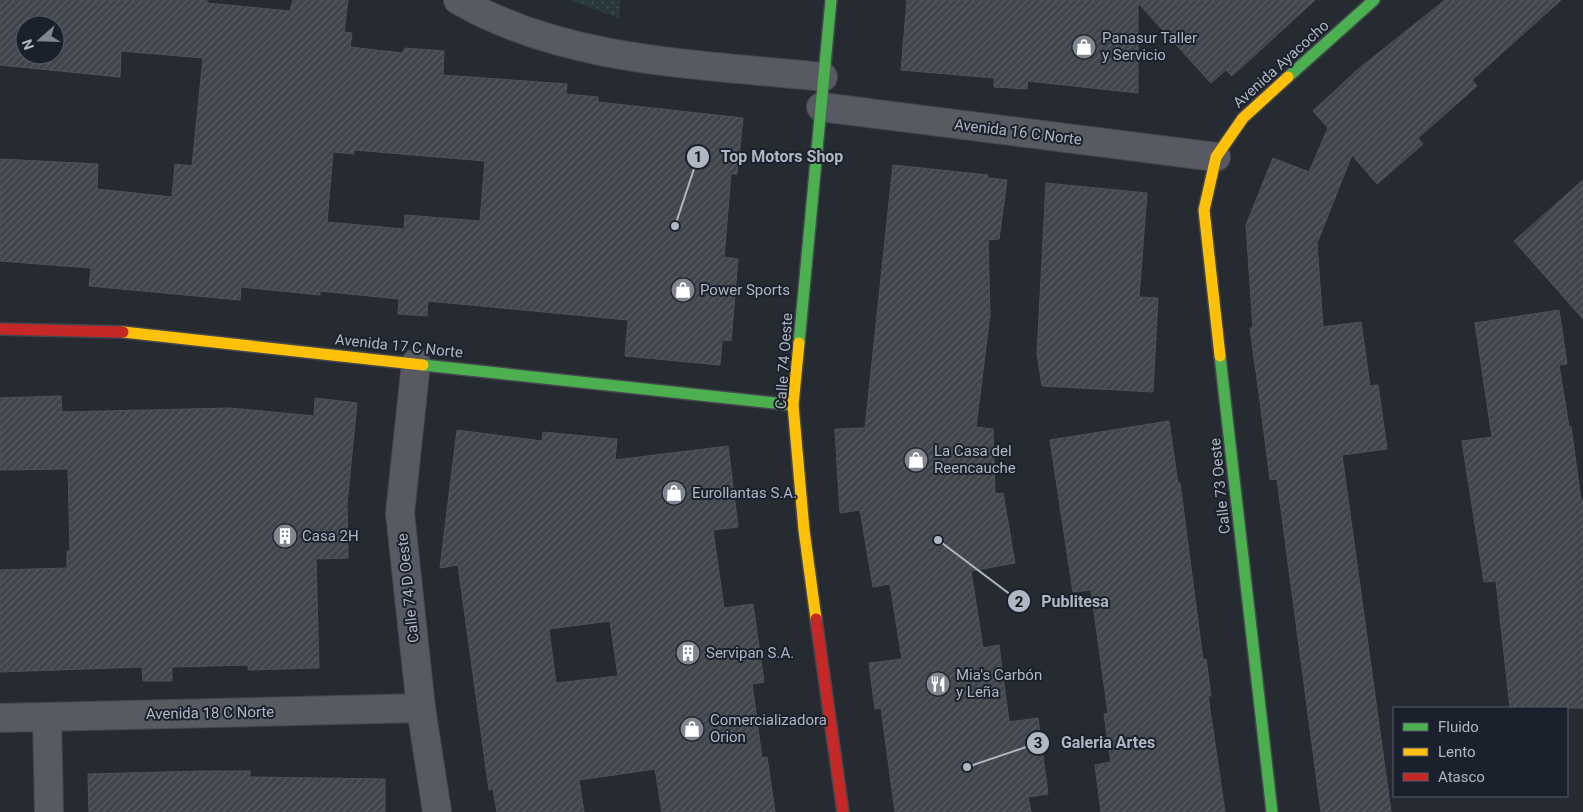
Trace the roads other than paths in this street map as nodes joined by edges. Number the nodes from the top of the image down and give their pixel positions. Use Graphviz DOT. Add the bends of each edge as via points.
graph roads {
  1 [pos="458,0"];
  2 [pos="831,0"];
  3 [pos="1374,0"];
  4 [pos="823,77"];
  5 [pos="820,108"];
  6 [pos="1216,157"];
  7 [pos="0,329"];
  8 [pos="416,363"];
  9 [pos="793,405"];
  10 [pos="421,708"];
  11 [pos="47,717"];
  12 [pos="0,718"];
  13 [pos="48,812"];
  14 [pos="437,812"];
  15 [pos="842,812"];
  16 [pos="1272,812"];
  1 -- 4 [label="street" via="532,33 613,54"];
  2 -- 4 [label="street, Calle 74 Oeste"];
  3 -- 6 [label="street, Avenida Ayacocho" via="1243,118"];
  4 -- 5 [label="street, Calle 74 Oeste"];
  5 -- 6 [label="street, Avenida 16 C Norte"];
  5 -- 9 [label="street, Calle 74 Oeste"];
  6 -- 16 [label="street, Calle 73 Oeste" via="1204,210"];
  7 -- 8 [label="street, Avenida 17 C Norte" via="119,332"];
  8 -- 9 [label="street, Avenida 17 C Norte"];
  8 -- 10 [label="street, Calle 74 D Oeste" via="400,513"];
  9 -- 15 [label="street, Calle 74 Oeste" via="804,530"];
  10 -- 11 [label="street, Avenida 18 C Norte"];
  10 -- 14 [label="street, Calle 74 D Oeste"];
  11 -- 12 [label="street, Avenida 18 C Norte"];
  11 -- 13 [label="street"];
}
